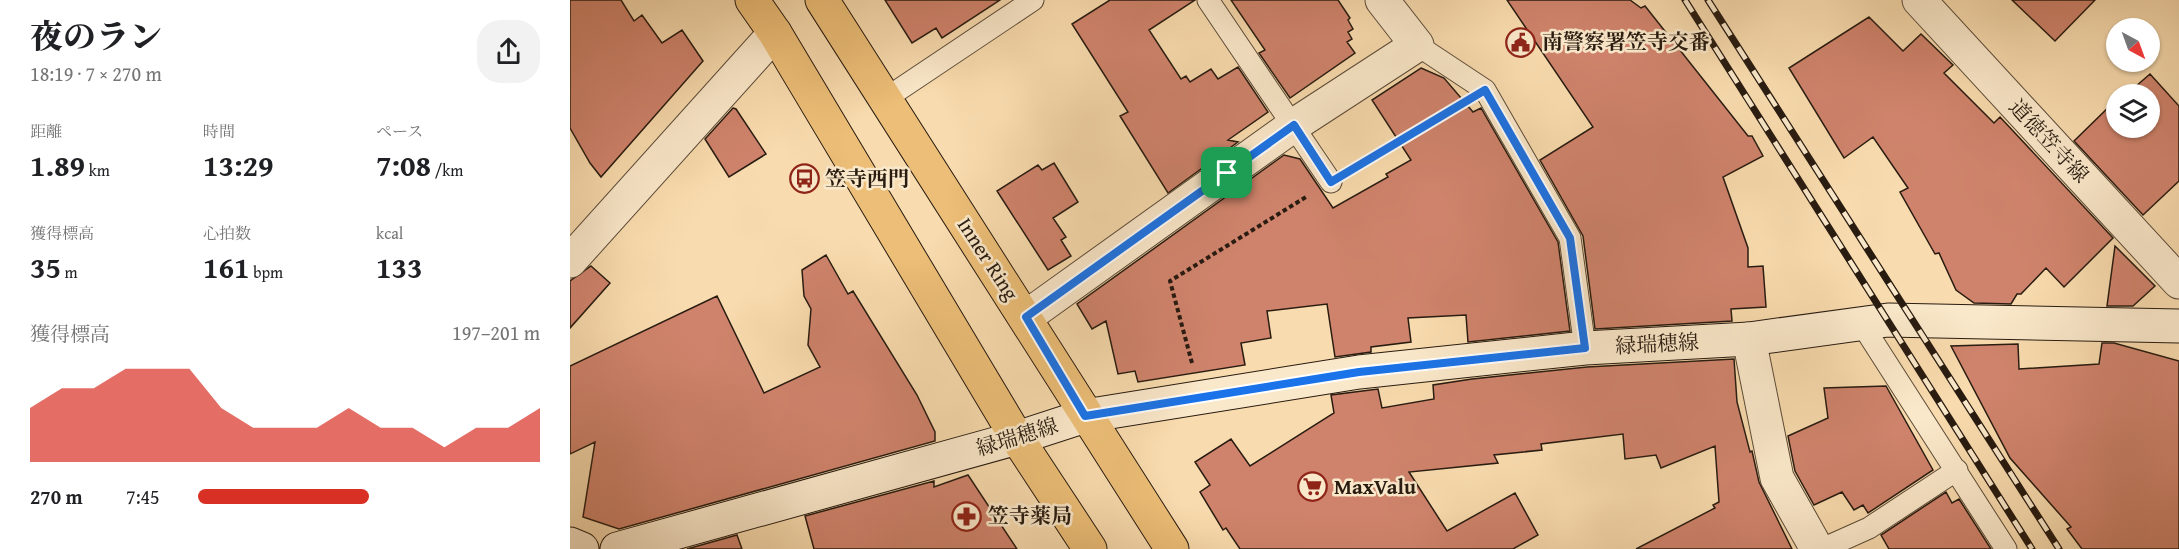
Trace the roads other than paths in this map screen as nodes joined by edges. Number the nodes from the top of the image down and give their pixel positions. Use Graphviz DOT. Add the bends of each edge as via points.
graph roads {
  1 [pos="752,0"];
  2 [pos="822,0"];
  3 [pos="1033,0"];
  4 [pos="1208,0"];
  5 [pos="1382,0"];
  6 [pos="1918,0"];
  7 [pos="775,33"];
  8 [pos="1417,45"];
  9 [pos="885,99"];
  10 [pos="1294,125"];
  11 [pos="1331,182"];
  12 [pos="570,261"];
  13 [pos="2179,282"];
  14 [pos="1026,317"];
  15 [pos="1862,323"];
  16 [pos="2179,326"];
  17 [pos="1749,339"];
  18 [pos="1585,348"];
  19 [pos="1085,416"];
  20 [pos="1017,438"];
  21 [pos="1957,470"];
  22 [pos="570,544"];
  23 [pos="582,549"];
  24 [pos="617,549"];
  25 [pos="1090,549"];
  26 [pos="1172,549"];
  27 [pos="1817,549"];
  28 [pos="1822,549"];
  29 [pos="2006,549"];
  1 -- 7 [label="main road"];
  2 -- 9 [label="main road, Inner Ring"];
  3 -- 9 [label="lane"];
  4 -- 10 [label="lane"];
  5 -- 8 [label="main road"];
  6 -- 13 [label="main road, 道徳笠寺線"];
  7 -- 12 [label="main road"];
  7 -- 20 [label="main road"];
  8 -- 10 [label="main road"];
  8 -- 18 [label="lane" via="1485,90 1570,238"];
  9 -- 14 [label="main road, Inner Ring"];
  10 -- 11 [label="lane"];
  10 -- 14 [label="main road"];
  14 -- 19 [label="main road, Inner Ring"];
  15 -- 16 [label="main road, 緑瑞穂線" via="1914,319"];
  15 -- 17 [label="main road, 緑瑞穂線"];
  15 -- 21 [label="lane"];
  17 -- 18 [label="main road, 緑瑞穂線"];
  17 -- 27 [label="main road" via="1777,478"];
  18 -- 19 [label="main road, 緑瑞穂線" via="1359,372"];
  19 -- 20 [label="main road, 緑瑞穂線"];
  19 -- 26 [label="main road, Inner Ring"];
  20 -- 24 [label="main road, 緑瑞穂線"];
  20 -- 25 [label="main road"];
  21 -- 28 [label="lane" via="1869,528"];
  21 -- 29 [label="lane"];
  22 -- 23 [label="main road"];
}
